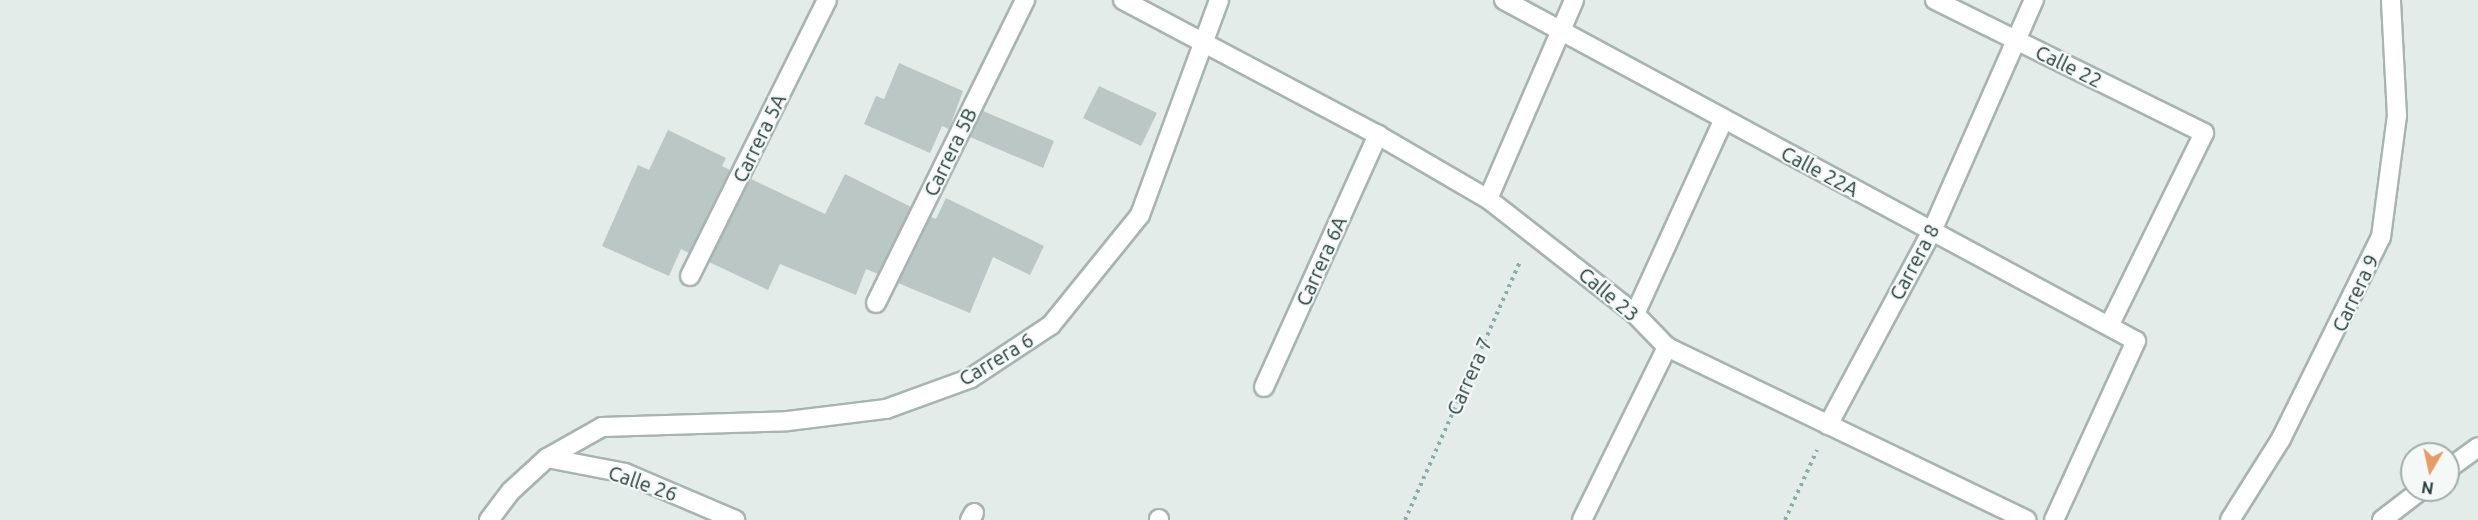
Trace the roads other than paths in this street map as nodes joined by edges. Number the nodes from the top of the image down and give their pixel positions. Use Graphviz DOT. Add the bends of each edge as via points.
graph roads {
  1 [pos="828,0"];
  2 [pos="1025,0"];
  3 [pos="1123,0"];
  4 [pos="1219,0"];
  5 [pos="1504,0"];
  6 [pos="1574,0"];
  7 [pos="1935,0"];
  8 [pos="2034,0"];
  9 [pos="2391,0"];
  10 [pos="1561,30"];
  11 [pos="2017,41"];
  12 [pos="1203,44"];
  13 [pos="1724,119"];
  14 [pos="1378,135"];
  15 [pos="1488,199"];
  16 [pos="1932,231"];
  17 [pos="690,276"];
  18 [pos="876,303"];
  19 [pos="1635,314"];
  20 [pos="2109,326"];
  21 [pos="1667,347"];
  22 [pos="1264,387"];
  23 [pos="1828,425"];
  24 [pos="2478,447"];
  25 [pos="546,458"];
  26 [pos="2460,460"];
  27 [pos="2405,502"];
  28 [pos="489,520"];
  29 [pos="735,520"];
  30 [pos="1582,520"];
  31 [pos="2026,520"];
  32 [pos="2054,520"];
  33 [pos="2230,520"];
  34 [pos="2382,520"];
  1 -- 17 [label="street, Carrera 5A"];
  2 -- 18 [label="street, Carrera 5B"];
  3 -- 12 [label="street, Calle 23"];
  4 -- 12 [label="street, Carrera 6"];
  5 -- 10 [label="street, Calle 22A"];
  6 -- 10 [label="street"];
  7 -- 11 [label="street, Calle 22"];
  8 -- 11 [label="street, Carrera 8"];
  9 -- 33 [label="street, Carrera 9" via="2397,116 2380,237 2286,429"];
  10 -- 13 [label="street, Calle 22A"];
  10 -- 15 [label="street"];
  11 -- 16 [label="street, Carrera 8"];
  11 -- 20 [label="street, Calle 22" via="2204,133"];
  12 -- 14 [label="street, Calle 23"];
  12 -- 25 [label="street, Carrera 6" via="1140,215 1051,325 971,378 886,409 788,421 602,427"];
  13 -- 16 [label="street, Calle 22A"];
  13 -- 19 [label="street"];
  14 -- 15 [label="street, Calle 23"];
  14 -- 22 [label="street, Carrera 6A"];
  15 -- 19 [label="street, Calle 23"];
  16 -- 20 [label="street, Calle 22A"];
  16 -- 23 [label="street, Carrera 8"];
  19 -- 21 [label="street, Calle 23"];
  20 -- 32 [label="street, Calle 22A" via="2136,341"];
  21 -- 23 [label="street, Calle 23"];
  21 -- 30 [label="street"];
  23 -- 31 [label="street, Calle 23"];
  24 -- 26 [label="street"];
  25 -- 28 [label="street, Carrera 6" via="511,491"];
  25 -- 29 [label="street, Calle 26" via="625,473"];
  27 -- 34 [label="street"];
}
